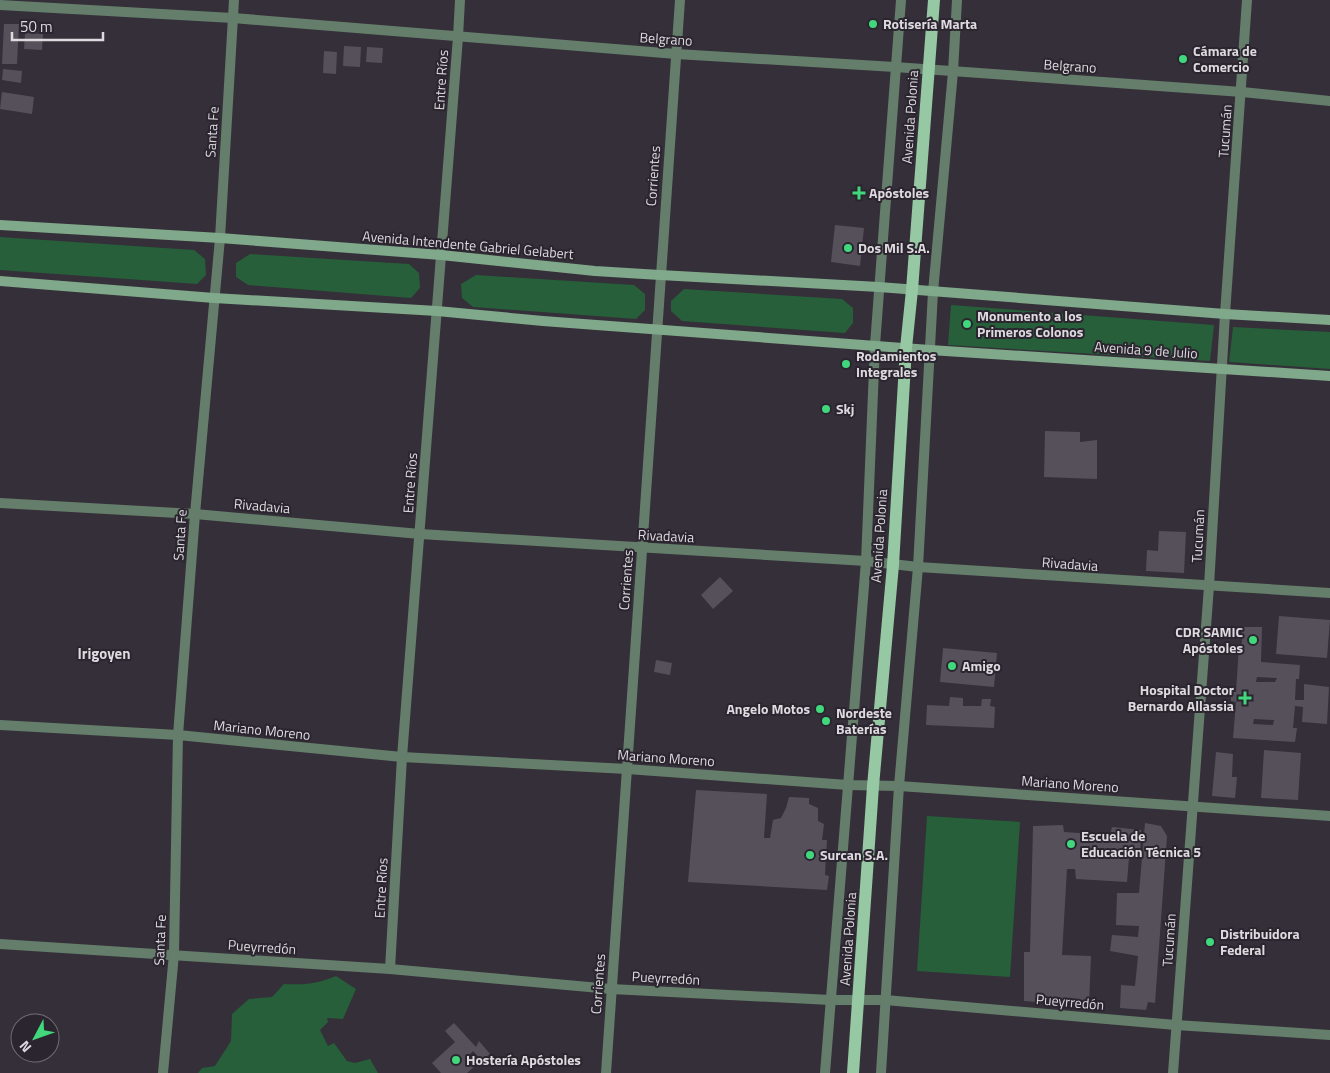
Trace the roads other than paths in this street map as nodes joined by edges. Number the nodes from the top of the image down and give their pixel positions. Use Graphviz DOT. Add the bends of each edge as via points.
graph roads {
  1 [pos="234,0"];
  2 [pos="460,0"];
  3 [pos="680,0"];
  4 [pos="901,0"];
  5 [pos="934,0"];
  6 [pos="957,0"];
  7 [pos="1247,0"];
  8 [pos="0,5"];
  9 [pos="233,18"];
  10 [pos="458,38"];
  11 [pos="676,54"];
  12 [pos="895,67"];
  13 [pos="928,69"];
  14 [pos="953,72"];
  15 [pos="1242,92"];
  16 [pos="1330,101"];
  17 [pos="0,225"];
  18 [pos="220,238"];
  19 [pos="441,255"];
  20 [pos="660,275"];
  21 [pos="0,280"];
  22 [pos="879,288"];
  23 [pos="912,290"];
  24 [pos="934,292"];
  25 [pos="214,298"];
  26 [pos="437,311"];
  27 [pos="1225,314"];
  28 [pos="1330,320"];
  29 [pos="657,329"];
  30 [pos="875,345"];
  31 [pos="906,348"];
  32 [pos="930,350"];
  33 [pos="1221,369"];
  34 [pos="1330,376"];
  35 [pos="0,503"];
  36 [pos="195,514"];
  37 [pos="420,534"];
  38 [pos="642,548"];
  39 [pos="866,562"];
  40 [pos="893,565"];
  41 [pos="918,568"];
  42 [pos="1209,586"];
  43 [pos="1330,594"];
  44 [pos="0,726"];
  45 [pos="178,735"];
  46 [pos="402,757"];
  47 [pos="627,769"];
  48 [pos="848,785"];
  49 [pos="874,786"];
  50 [pos="899,786"];
  51 [pos="1193,807"];
  52 [pos="1330,816"];
  53 [pos="0,944"];
  54 [pos="174,954"];
  55 [pos="390,969"];
  56 [pos="612,989"];
  57 [pos="832,1000"];
  58 [pos="858,1000"];
  59 [pos="885,1000"];
  60 [pos="1176,1025"];
  61 [pos="1330,1036"];
  62 [pos="163,1073"];
  63 [pos="606,1073"];
  64 [pos="826,1073"];
  65 [pos="853,1073"];
  66 [pos="881,1073"];
  67 [pos="1173,1073"];
  1 -- 9 [label="street, Santa Fe"];
  2 -- 10 [label="street, Entre Ríos"];
  3 -- 11 [label="street, Corrientes"];
  4 -- 12 [label="street"];
  5 -- 13 [label="main road, Avenida Polonia"];
  6 -- 14 [label="street"];
  7 -- 15 [label="street, Tucumán"];
  8 -- 9 [label="street, Belgrano"];
  9 -- 10 [label="street, Belgrano"];
  9 -- 18 [label="street, Santa Fe"];
  10 -- 11 [label="street, Belgrano"];
  10 -- 19 [label="street, Entre Ríos"];
  11 -- 12 [label="street, Belgrano"];
  11 -- 20 [label="street, Corrientes"];
  12 -- 13 [label="street, Belgrano"];
  12 -- 22 [label="street"];
  13 -- 14 [label="street, Belgrano"];
  13 -- 23 [label="main road, Avenida Polonia"];
  14 -- 15 [label="street, Belgrano"];
  14 -- 24 [label="street"];
  15 -- 16 [label="street, Belgrano"];
  15 -- 27 [label="street, Tucumán"];
  17 -- 18 [label="main road, Avenida Intendente Gabriel Gelabert"];
  18 -- 19 [label="main road, Avenida Intendente Gabriel Gelabert"];
  18 -- 25 [label="street, Santa Fe"];
  19 -- 20 [label="main road, Avenida Intendente Gabriel Gelabert"];
  19 -- 26 [label="street, Entre Ríos"];
  20 -- 22 [label="main road, Avenida Intendente Gabriel Gelabert"];
  20 -- 29 [label="street, Corrientes"];
  21 -- 25 [label="main road"];
  22 -- 23 [label="main road, Avenida Intendente Gabriel Gelabert"];
  22 -- 30 [label="street"];
  23 -- 24 [label="main road, Avenida Intendente Gabriel Gelabert"];
  23 -- 31 [label="main road, Avenida Polonia"];
  24 -- 27 [label="main road"];
  24 -- 32 [label="street"];
  25 -- 26 [label="main road"];
  25 -- 36 [label="street, Santa Fe"];
  26 -- 29 [label="main road"];
  26 -- 37 [label="street, Entre Ríos"];
  27 -- 28 [label="main road"];
  27 -- 33 [label="street, Tucumán"];
  29 -- 30 [label="main road"];
  29 -- 38 [label="street, Corrientes"];
  30 -- 31 [label="main road"];
  30 -- 39 [label="street"];
  31 -- 32 [label="main road"];
  31 -- 40 [label="main road, Avenida Polonia"];
  32 -- 33 [label="main road, Avenida 9 de Julio"];
  32 -- 41 [label="street"];
  33 -- 34 [label="main road, Avenida 9 de Julio"];
  33 -- 42 [label="street, Tucumán"];
  35 -- 36 [label="street, Rivadavia"];
  36 -- 37 [label="street, Rivadavia"];
  36 -- 45 [label="street, Santa Fe"];
  37 -- 38 [label="street, Rivadavia"];
  37 -- 46 [label="street, Entre Ríos"];
  38 -- 39 [label="street, Rivadavia"];
  38 -- 47 [label="street, Corrientes"];
  39 -- 40 [label="street, Rivadavia"];
  39 -- 48 [label="street"];
  40 -- 41 [label="street, Rivadavia"];
  40 -- 49 [label="main road, Avenida Polonia"];
  41 -- 42 [label="street, Rivadavia"];
  41 -- 50 [label="street"];
  42 -- 43 [label="street, Rivadavia"];
  42 -- 51 [label="street, Tucumán"];
  44 -- 45 [label="street, Mariano Moreno"];
  45 -- 46 [label="street, Mariano Moreno"];
  45 -- 54 [label="street, Santa Fe"];
  46 -- 47 [label="street, Mariano Moreno"];
  46 -- 55 [label="street, Entre Ríos"];
  47 -- 48 [label="street, Mariano Moreno"];
  47 -- 56 [label="street, Corrientes"];
  48 -- 49 [label="street, Mariano Moreno"];
  48 -- 57 [label="street"];
  49 -- 50 [label="street, Mariano Moreno"];
  49 -- 58 [label="main road, Avenida Polonia"];
  50 -- 51 [label="street, Mariano Moreno"];
  50 -- 59 [label="street"];
  51 -- 52 [label="street, Mariano Moreno"];
  51 -- 60 [label="street, Tucumán"];
  53 -- 54 [label="street, Pueyrredón"];
  54 -- 55 [label="street, Pueyrredón"];
  54 -- 62 [label="street, Santa Fe"];
  55 -- 56 [label="street, Pueyrredón"];
  56 -- 57 [label="street, Pueyrredón"];
  56 -- 63 [label="street, Corrientes"];
  57 -- 58 [label="street, Pueyrredón"];
  57 -- 64 [label="street"];
  58 -- 59 [label="street, Pueyrredón"];
  58 -- 65 [label="main road, Avenida Polonia"];
  59 -- 60 [label="street, Pueyrredón"];
  59 -- 66 [label="street"];
  60 -- 61 [label="street, Pueyrredón"];
  60 -- 67 [label="street, Tucumán"];
}
